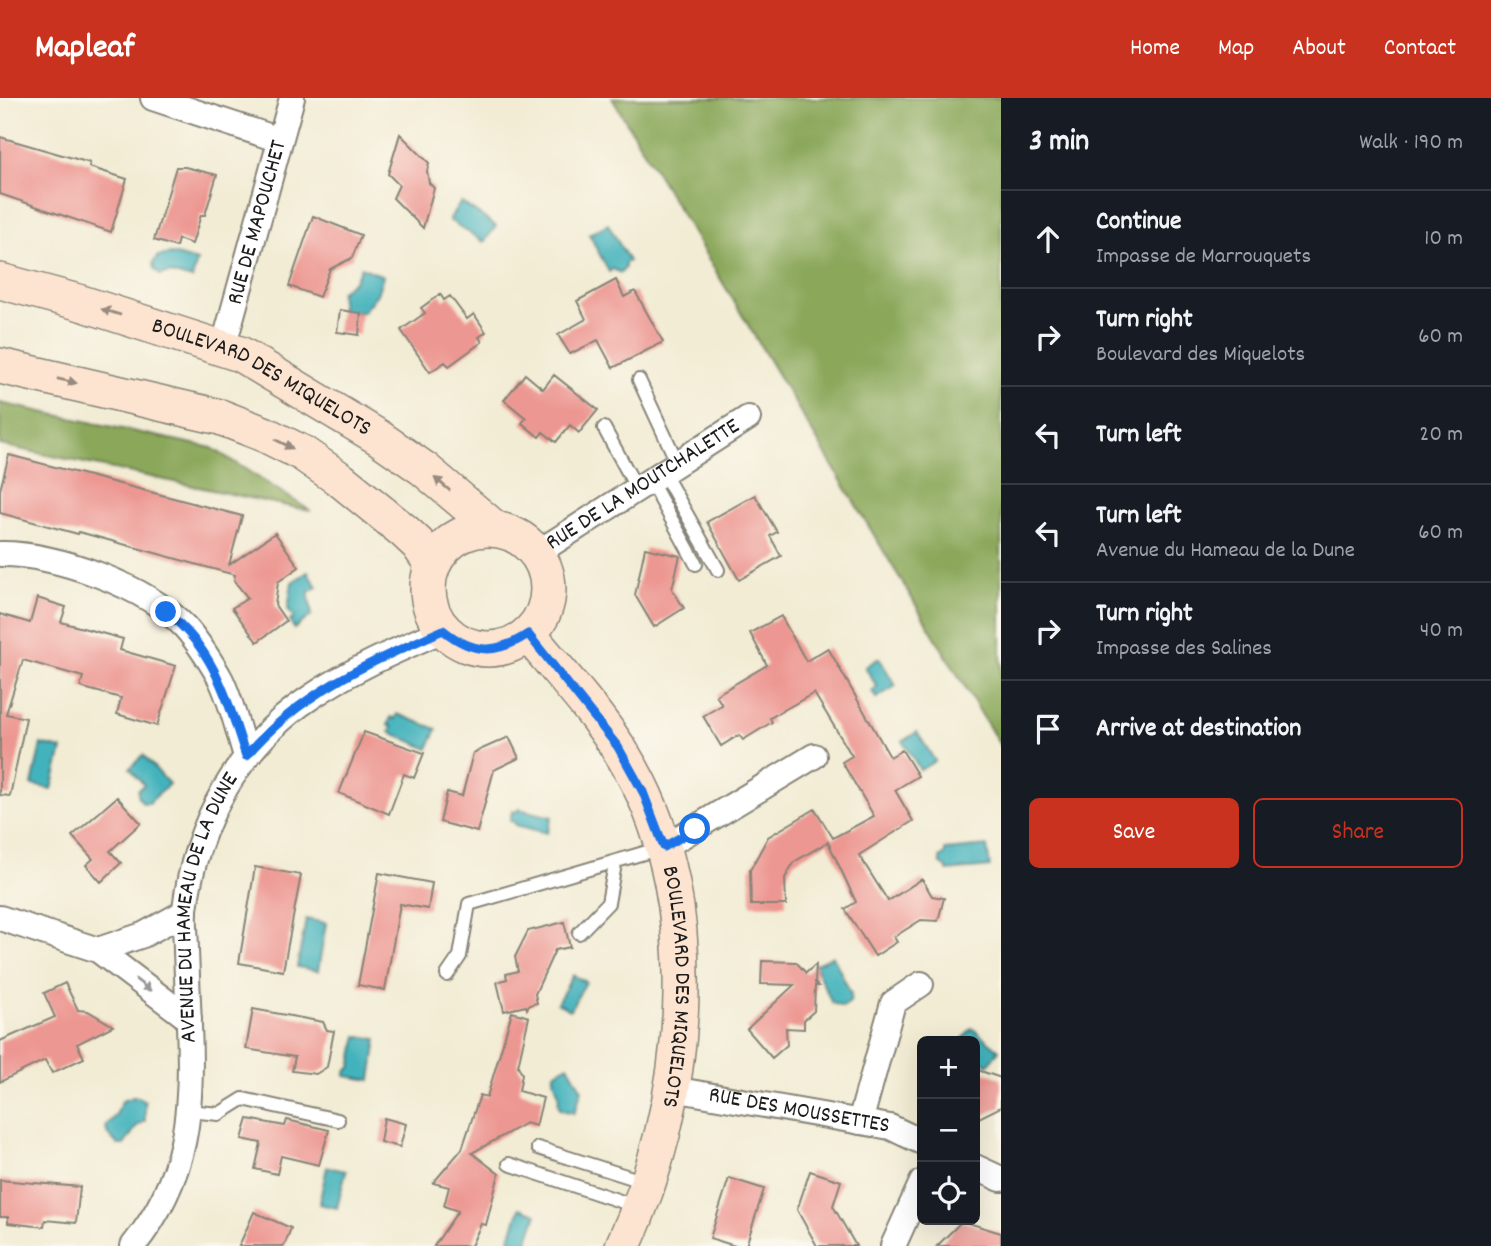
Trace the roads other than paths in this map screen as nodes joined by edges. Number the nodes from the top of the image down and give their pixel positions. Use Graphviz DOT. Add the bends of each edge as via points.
graph roads {
  1 [pos="153,98"];
  2 [pos="292,98"];
  3 [pos="280,140"];
  4 [pos="0,281"];
  5 [pos="223,348"];
  6 [pos="0,366"];
  7 [pos="639,380"];
  8 [pos="748,418"];
  9 [pos="604,428"];
  10 [pos="657,476"];
  11 [pos="494,528"];
  12 [pos="537,553"];
  13 [pos="0,554"];
  14 [pos="432,564"];
  15 [pos="696,564"];
  16 [pos="718,570"];
  17 [pos="443,630"];
  18 [pos="528,634"];
  19 [pos="246,756"];
  20 [pos="814,756"];
  21 [pos="664,847"];
  22 [pos="615,863"];
  23 [pos="185,912"];
  24 [pos="0,918"];
  25 [pos="579,933"];
  26 [pos="98,950"];
  27 [pos="447,975"];
  28 [pos="921,984"];
  29 [pos="188,1019"];
  30 [pos="673,1089"];
  31 [pos="189,1111"];
  32 [pos="338,1120"];
  33 [pos="860,1122"];
  34 [pos="917,1140"];
  35 [pos="538,1147"];
  36 [pos="509,1164"];
  37 [pos="980,1170"];
  38 [pos="1001,1180"];
  39 [pos="917,1193"];
  40 [pos="643,1195"];
  41 [pos="133,1246"];
  42 [pos="623,1246"];
  43 [pos="893,1246"];
  1 -- 3 [label="street"];
  2 -- 3 [label="street, RUE DE MAPOUCHET"];
  3 -- 5 [label="street, RUE DE MAPOUCHET"];
  5 -- 4 [label="main road, BOULEVARD DES MIQUELOTS, one-way"];
  11 -- 5 [label="main road, BOULEVARD DES MIQUELOTS, one-way" via="378,437"];
  6 -- 14 [label="main road, BOULEVARD DES MIQUELOTS, one-way" via="220,417 264,434 341,480 404,531"];
  7 -- 10 [label="lane"];
  8 -- 10 [label="street, RUE DE LA MOUTCHALETTE"];
  9 -- 10 [label="lane"];
  10 -- 12 [label="street, RUE DE LA MOUTCHALETTE"];
  10 -- 15 [label="lane"];
  10 -- 16 [label="lane"];
  11 -- 12 [label="main road" via="526,540"];
  11 -- 14 [label="main road" via="457,536"];
  12 -- 18 [label="main road" via="545,569 547,604"];
  13 -- 19 [label="street" via="34,556 88,570 133,590 185,627 221,680"];
  14 -- 17 [label="main road" via="428,599"];
  17 -- 18 [label="main road" via="476,648 504,647"];
  17 -- 19 [label="street, AVENUE DU HAMEAU DE LA DUNE" via="368,664 309,698 265,733"];
  18 -- 21 [label="main road, BOULEVARD DES MIQUELOTS" via="618,747 643,792"];
  19 -- 23 [label="street, AVENUE DU HAMEAU DE LA DUNE" via="202,837"];
  20 -- 21 [label="street"];
  21 -- 22 [label="lane"];
  21 -- 30 [label="main road, BOULEVARD DES MIQUELOTS" via="675,904 681,998"];
  22 -- 25 [label="lane" via="608,903"];
  22 -- 27 [label="lane" via="469,904 460,956"];
  23 -- 26 [label="street" via="143,935"];
  23 -- 29 [label="street, AVENUE DU HAMEAU DE LA DUNE"];
  24 -- 26 [label="street"];
  26 -- 29 [label="street, one-way"];
  28 -- 33 [label="street" via="893,1003"];
  29 -- 31 [label="street, AVENUE DU HAMEAU DE LA DUNE"];
  30 -- 33 [label="street, RUE DES MOUSSETTES"];
  30 -- 40 [label="main road, BOULEVARD DES MIQUELOTS"];
  31 -- 32 [label="lane" via="219,1114 243,1099"];
  31 -- 41 [label="street, AVENUE DU HAMEAU DE LA DUNE" via="176,1171 161,1205"];
  33 -- 34 [label="street, RUE DES MOUSSETTES" via="890,1127"];
  35 -- 40 [label="lane"];
  36 -- 40 [label="lane"];
  37 -- 38 [label="street"];
  39 -- 43 [label="street"];
  40 -- 42 [label="main road, BOULEVARD DES MIQUELOTS"];
}
